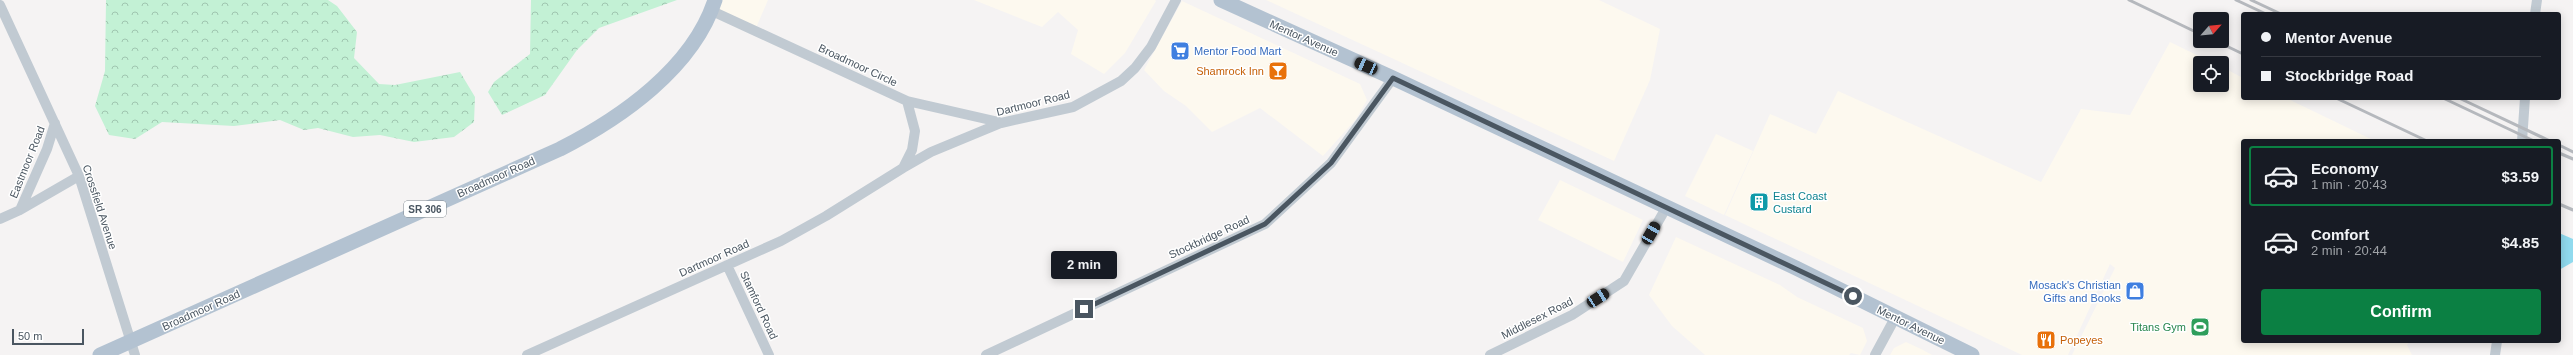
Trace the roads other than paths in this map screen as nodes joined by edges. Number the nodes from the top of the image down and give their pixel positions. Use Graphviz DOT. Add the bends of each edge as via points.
graph roads {
  1 [pos="1176,0"];
  2 [pos="1221,0"];
  3 [pos="2537,0"];
  4 [pos="0,5"];
  5 [pos="714,6"];
  6 [pos="2535,12"];
  7 [pos="1393,78"];
  8 [pos="2525,100"];
  9 [pos="907,101"];
  10 [pos="55,123"];
  11 [pos="1001,123"];
  12 [pos="2522,139"];
  13 [pos="903,168"];
  14 [pos="79,176"];
  15 [pos="1666,208"];
  16 [pos="20,210"];
  17 [pos="0,219"];
  18 [pos="727,265"];
  19 [pos="1895,318"];
  20 [pos="2497,343"];
  21 [pos="132,348"];
  22 [pos="100,355"];
  23 [pos="527,355"];
  24 [pos="769,355"];
  25 [pos="986,355"];
  26 [pos="1490,355"];
  27 [pos="1876,355"];
  28 [pos="1972,355"];
  29 [pos="2495,355"];
  1 -- 11 [label="street, Dartmoor Road" via="1151,47 1121,81 1073,107"];
  2 -- 7 [label="main road, Mentor Avenue"];
  3 -- 6 [label="street"];
  4 -- 10 [label="street, Crossfield Avenue"];
  5 -- 9 [label="street, Broadmoor Circle"];
  5 -- 21 [label="main road, Broadmoor Road / SR 306" via="689,47 657,86 597,130"];
  7 -- 15 [label="main road, Mentor Avenue"];
  7 -- 25 [label="street, Stockbridge Road" via="1331,163 1265,224"];
  8 -- 12 [label="street"];
  9 -- 11 [label="street, Broadmoor Circle"];
  9 -- 13 [label="street" via="915,131 912,150"];
  10 -- 14 [label="street, Crossfield Avenue"];
  10 -- 16 [label="street, Eastmoor Road" via="47,149"];
  11 -- 13 [label="street, Dartmoor Road" via="931,152"];
  13 -- 18 [label="street, Dartmoor Road" via="793,235"];
  14 -- 16 [label="street, Eastmoor Road"];
  14 -- 21 [label="street, Crossfield Avenue"];
  15 -- 19 [label="main road, Mentor Avenue"];
  15 -- 26 [label="street, Middlesex Road" via="1624,281 1572,315"];
  16 -- 17 [label="street, Eastmoor Road"];
  18 -- 23 [label="street, Dartmoor Road"];
  18 -- 24 [label="street, Stamford Road"];
  19 -- 27 [label="street"];
  19 -- 28 [label="main road, Mentor Avenue"];
  20 -- 29 [label="street"];
  21 -- 22 [label="main road, Broadmoor Road / SR 306"];
}
